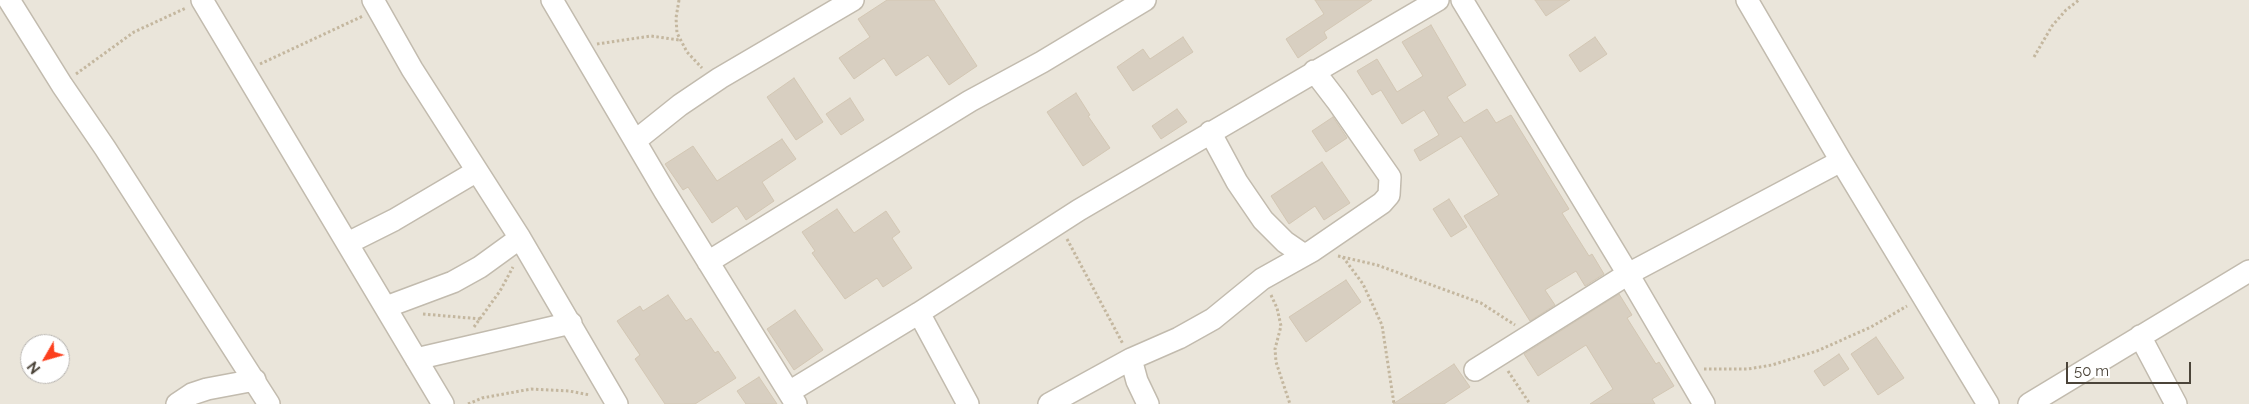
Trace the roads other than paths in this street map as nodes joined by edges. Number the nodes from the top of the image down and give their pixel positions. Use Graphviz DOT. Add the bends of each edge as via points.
graph roads {
  1 [pos="9,0"];
  2 [pos="202,0"];
  3 [pos="552,0"];
  4 [pos="853,0"];
  5 [pos="1145,0"];
  6 [pos="1438,0"];
  7 [pos="1462,0"];
  8 [pos="1747,0"];
  9 [pos="375,5"];
  10 [pos="1314,71"];
  11 [pos="1210,132"];
  12 [pos="635,141"];
  13 [pos="1841,161"];
  14 [pos="477,171"];
  15 [pos="523,241"];
  16 [pos="348,244"];
  17 [pos="1308,253"];
  18 [pos="708,262"];
  19 [pos="2249,271"];
  20 [pos="1628,274"];
  21 [pos="390,306"];
  22 [pos="919,312"];
  23 [pos="571,322"];
  24 [pos="2140,336"];
  25 [pos="1130,359"];
  26 [pos="416,360"];
  27 [pos="1475,370"];
  28 [pos="255,380"];
  29 [pos="793,398"];
  30 [pos="615,399"];
  31 [pos="177,404"];
  32 [pos="269,404"];
  33 [pos="443,404"];
  34 [pos="968,404"];
  35 [pos="1049,404"];
  36 [pos="1148,404"];
  37 [pos="1704,404"];
  38 [pos="1988,404"];
  39 [pos="2029,404"];
  40 [pos="2176,404"];
  1 -- 28 [label="street"];
  2 -- 16 [label="street"];
  3 -- 12 [label="street"];
  4 -- 12 [label="street" via="720,78"];
  5 -- 18 [label="street" via="970,101"];
  6 -- 10 [label="street"];
  7 -- 20 [label="street"];
  8 -- 13 [label="street"];
  9 -- 14 [label="street"];
  10 -- 11 [label="street"];
  10 -- 17 [label="street" via="1390,177 1391,187 1382,203"];
  11 -- 17 [label="street" via="1237,182 1264,220 1285,242"];
  11 -- 22 [label="street" via="1058,223"];
  12 -- 18 [label="street"];
  13 -- 20 [label="street"];
  13 -- 38 [label="street"];
  14 -- 15 [label="street"];
  14 -- 16 [label="street"];
  15 -- 21 [label="street" via="454,282"];
  15 -- 23 [label="street"];
  16 -- 21 [label="street"];
  17 -- 25 [label="street" via="1262,279 1213,319"];
  18 -- 29 [label="street"];
  19 -- 24 [label="street"];
  20 -- 27 [label="street"];
  20 -- 37 [label="street"];
  21 -- 26 [label="street"];
  22 -- 29 [label="street"];
  22 -- 34 [label="street"];
  23 -- 26 [label="street"];
  23 -- 30 [label="street"];
  24 -- 39 [label="street"];
  24 -- 40 [label="street"];
  25 -- 35 [label="street"];
  25 -- 36 [label="street"];
  26 -- 33 [label="street"];
  28 -- 31 [label="street" via="207,388"];
  28 -- 32 [label="street"];
}
